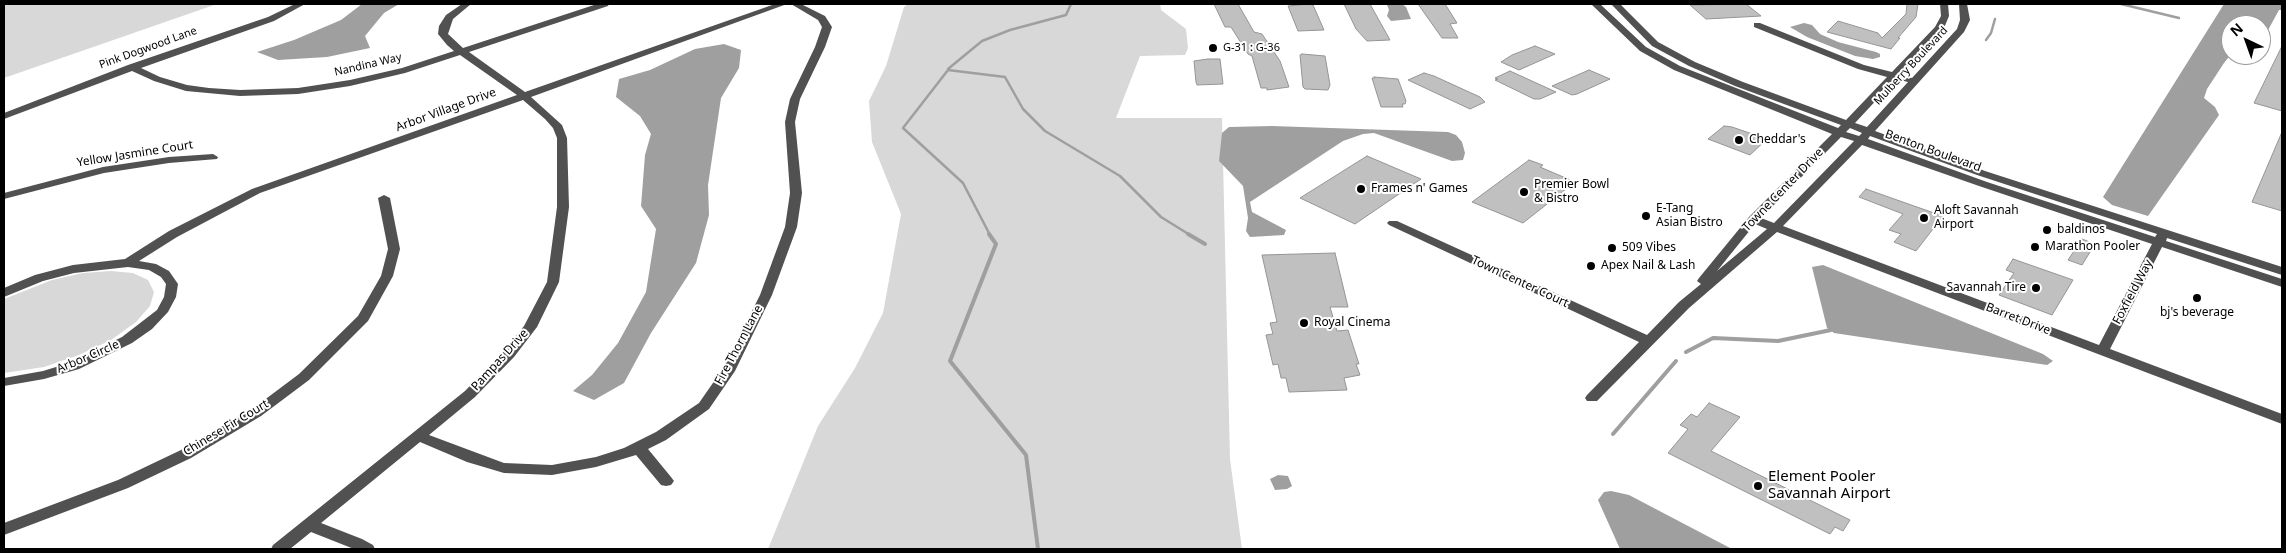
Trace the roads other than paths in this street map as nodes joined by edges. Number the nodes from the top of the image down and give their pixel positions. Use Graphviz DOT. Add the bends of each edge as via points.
graph roads {
  1 [pos="301,4"];
  2 [pos="467,4"];
  3 [pos="605,4"];
  4 [pos="783,4"];
  5 [pos="795,4"];
  6 [pos="1595,4"];
  7 [pos="1614,4"];
  8 [pos="1944,4"];
  9 [pos="1963,4"];
  10 [pos="1757,25"];
  11 [pos="462,51"];
  12 [pos="131,67"];
  13 [pos="1894,75"];
  14 [pos="1914,81"];
  15 [pos="523,95"];
  16 [pos="4,116"];
  17 [pos="1844,129"];
  18 [pos="1864,136"];
  19 [pos="214,157"];
  20 [pos="4,196"];
  21 [pos="384,198"];
  22 [pos="1753,218"];
  23 [pos="1393,223"];
  24 [pos="1775,228"];
  25 [pos="2162,237"];
  26 [pos="128,263"];
  27 [pos="2282,271"];
  28 [pos="2282,283"];
  29 [pos="4,293"];
  30 [pos="1684,305"];
  31 [pos="1648,341"];
  32 [pos="2102,350"];
  33 [pos="4,382"];
  34 [pos="1592,398"];
  35 [pos="2282,419"];
  36 [pos="418,436"];
  37 [pos="638,447"];
  38 [pos="666,481"];
  39 [pos="309,525"];
  40 [pos="4,529"];
  41 [pos="279,549"];
  42 [pos="367,549"];
  1 -- 12 [label="street, Pink Dogwood Lane" via="271,18"];
  2 -- 11 [label="street, Pampas Drive" via="449,17 442,34"];
  3 -- 11 [label="street, Nandina Way"];
  4 -- 15 [label="street, Arbor Village Drive"];
  5 -- 37 [label="street, Fire Thorn Lane" via="822,18 827,27 795,99 790,122 796,193 791,227 763,301 730,368 704,406 661,436"];
  6 -- 17 [label="street, Benton Boulevard" via="1643,49 1677,68"];
  7 -- 17 [label="street, Benton Boulevard" via="1656,44 1692,64"];
  8 -- 13 [label="street, Mulberry Boulevard" via="1945,16 1939,28"];
  9 -- 14 [label="street, Mulberry Boulevard" via="1965,20 1961,30"];
  10 -- 13 [label="street" via="1861,67"];
  11 -- 12 [label="street, Nandina Way" via="405,70 298,91 240,93 186,88"];
  11 -- 15 [label="street, Pampas Drive"];
  12 -- 16 [label="street, Pink Dogwood Lane"];
  13 -- 14 [label="street"];
  13 -- 17 [label="street, Mulberry Boulevard"];
  14 -- 18 [label="street, Mulberry Boulevard"];
  15 -- 26 [label="street, Arbor Village Drive" via="256,191 173,234"];
  15 -- 36 [label="street, Pampas Drive" via="549,117 562,138 563,207 552,282 530,327 509,354 470,394"];
  17 -- 18 [label="street, Benton Boulevard"];
  17 -- 22 [label="street, Towne Center Drive"];
  18 -- 24 [label="street, Towne Center Drive"];
  18 -- 25 [label="street, Benton Boulevard" via="1983,184"];
  19 -- 20 [label="street, Yellow Jasmine Court" via="103,170"];
  21 -- 40 [label="street, Chinese Fir Court" via="394,249 387,276 363,318 304,377 256,413 186,454 124,484"];
  22 -- 24 [label="street, Barret Drive"];
  22 -- 30 [label="street, Towne Center Drive"];
  23 -- 31 [label="street, Town Center Court"];
  24 -- 30 [label="street, Towne Center Drive"];
  24 -- 32 [label="street, Barret Drive"];
  25 -- 27 [label="street, Benton Boulevard"];
  25 -- 28 [label="street, Benton Boulevard"];
  25 -- 32 [label="street, Foxfield Way"];
  26 -- 29 [label="street, Arbor Circle" via="73,269 39,278"];
  26 -- 33 [label="street, Arbor Circle" via="152,267 165,274 172,284 162,312 147,326 102,354 44,375"];
  30 -- 31 [label="street, Towne Center Drive"];
  31 -- 34 [label="street, Towne Center Drive"];
  32 -- 35 [label="street, Barret Drive"];
  36 -- 37 [label="street, Fire Thorn Lane" via="504,468 552,470 596,462"];
  36 -- 39 [label="street, Pampas Drive"];
  37 -- 38 [label="street"];
  39 -- 41 [label="street, Pampas Drive"];
  39 -- 42 [label="street"];
}
